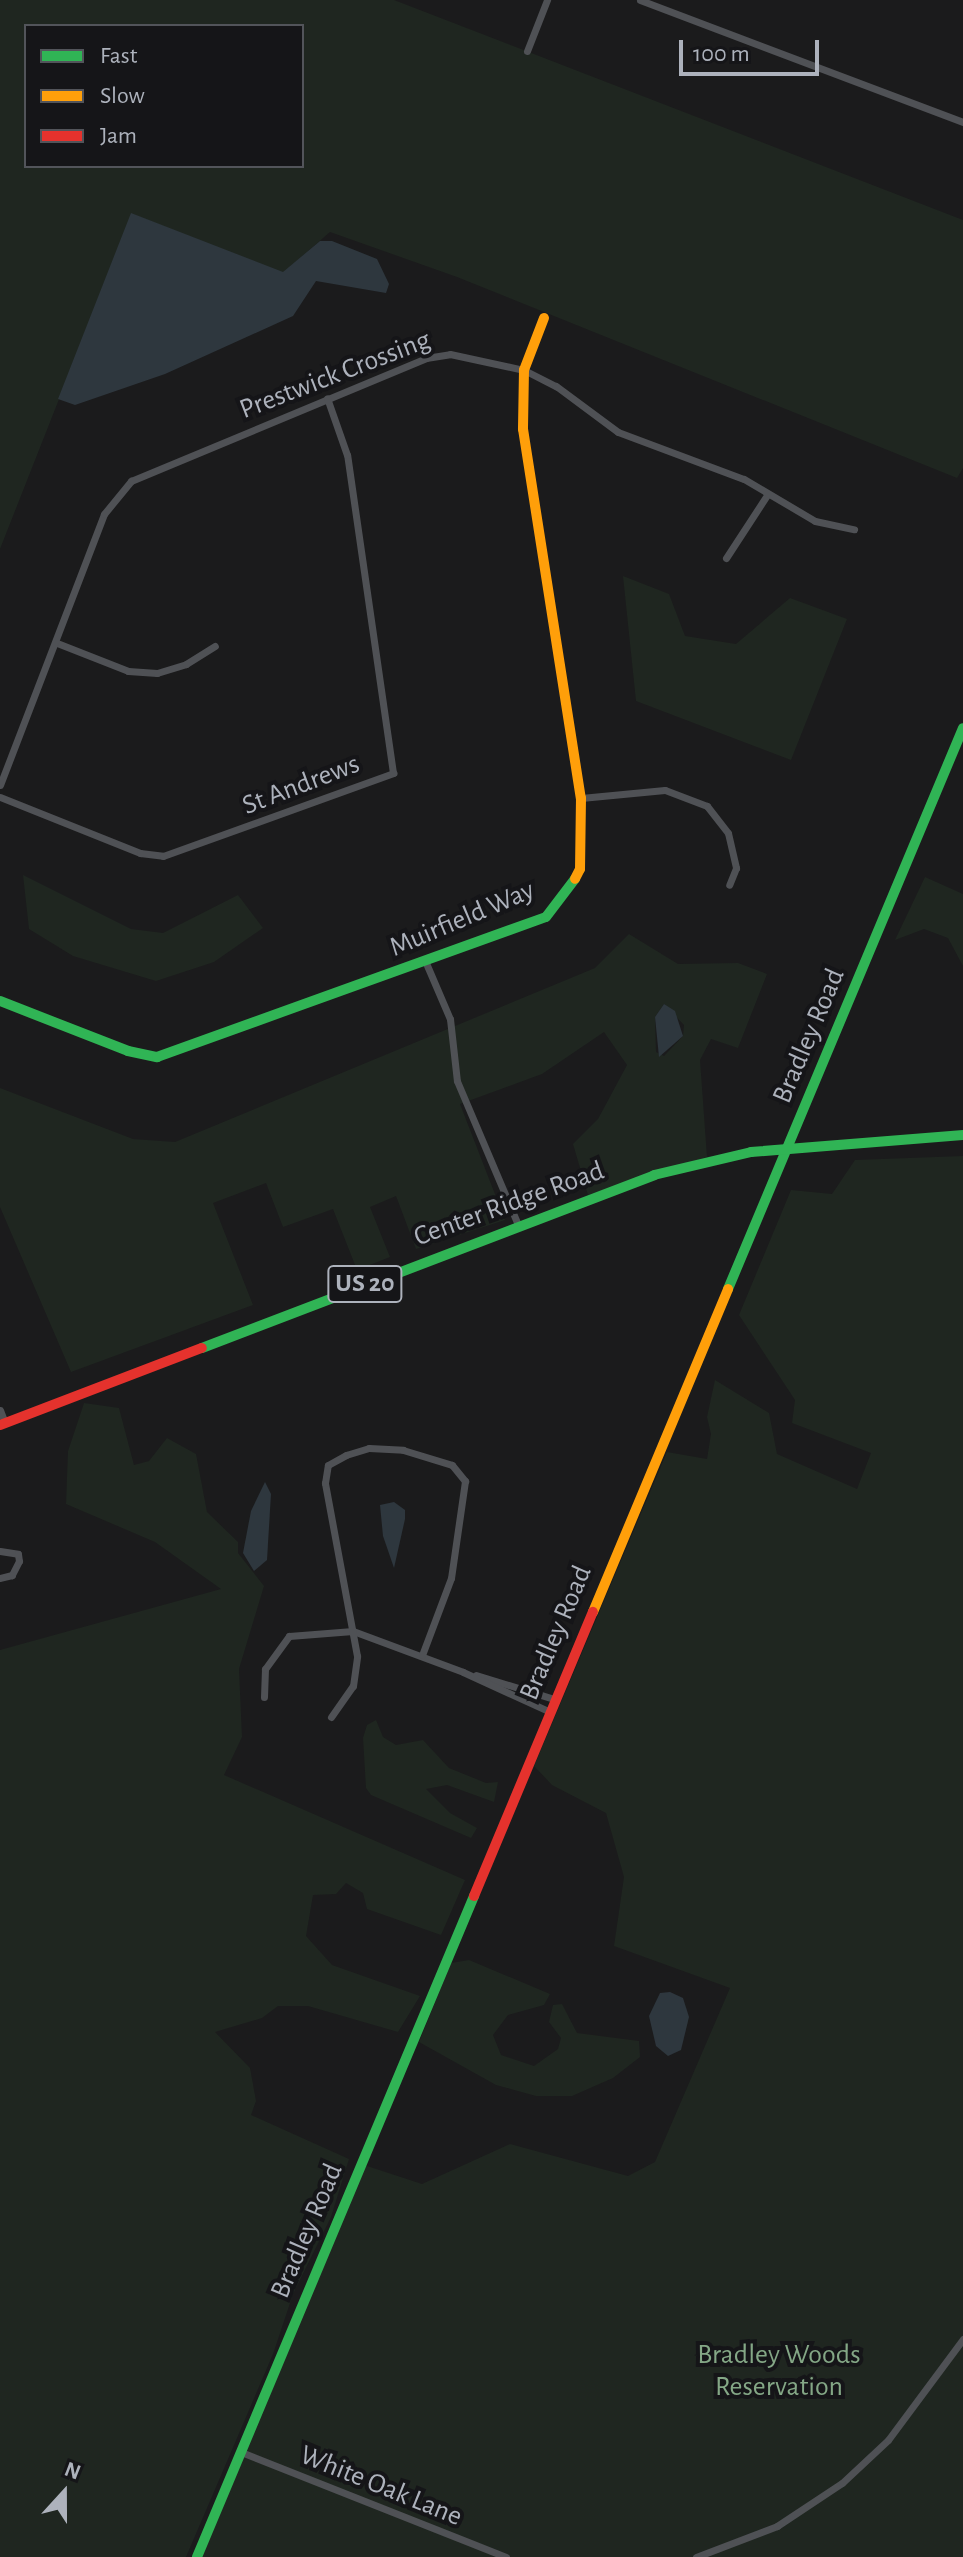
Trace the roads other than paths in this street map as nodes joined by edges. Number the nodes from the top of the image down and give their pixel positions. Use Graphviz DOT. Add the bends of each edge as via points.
graph roads {
  1 [pos="547,0"];
  2 [pos="640,0"];
  3 [pos="653,2"];
  4 [pos="527,51"];
  5 [pos="963,122"];
  6 [pos="544,318"];
  7 [pos="524,370"];
  8 [pos="327,398"];
  9 [pos="767,495"];
  10 [pos="854,529"];
  11 [pos="726,558"];
  12 [pos="57,643"];
  13 [pos="215,646"];
  14 [pos="963,728"];
  15 [pos="0,785"];
  16 [pos="0,797"];
  17 [pos="581,798"];
  18 [pos="729,885"];
  19 [pos="426,963"];
  20 [pos="0,1001"];
  21 [pos="963,1135"];
  22 [pos="788,1147"];
  23 [pos="518,1225"];
  24 [pos="0,1410"];
  25 [pos="3,1424"];
  26 [pos="0,1551"];
  27 [pos="0,1578"];
  28 [pos="353,1631"];
  29 [pos="422,1655"];
  30 [pos="463,1672"];
  31 [pos="264,1697"];
  32 [pos="554,1699"];
  33 [pos="548,1711"];
  34 [pos="331,1717"];
  35 [pos="963,2339"];
  36 [pos="241,2452"];
  37 [pos="197,2557"];
  38 [pos="506,2557"];
  39 [pos="696,2557"];
  1 -- 4 [label="street"];
  2 -- 3 [label="street"];
  3 -- 5 [label="street"];
  6 -- 7 [label="street, Muirfield Way"];
  7 -- 8 [label="street, Prestwick Crossing" via="450,354 426,358"];
  7 -- 9 [label="street, Prestwick Crossing" via="556,386 618,432 744,479"];
  7 -- 17 [label="street, Muirfield Way" via="523,429"];
  8 -- 12 [label="street, Prestwick Crossing" via="131,481 104,514"];
  8 -- 16 [label="street, St Andrews" via="347,455 393,773 163,856 140,853"];
  9 -- 10 [label="street, Prestwick Crossing" via="815,521"];
  9 -- 11 [label="street"];
  12 -- 13 [label="street" via="128,671 157,673 186,664"];
  12 -- 15 [label="street, Prestwick Crossing"];
  14 -- 22 [label="street, Bradley Road"];
  17 -- 18 [label="street" via="665,790 707,806 728,833 736,868"];
  17 -- 19 [label="street, Muirfield Way" via="580,869 546,917"];
  19 -- 20 [label="street, Muirfield Way" via="157,1057 128,1051"];
  19 -- 23 [label="street" via="450,1019 457,1081"];
  21 -- 22 [label="street, Center Ridge Road / US 20"];
  22 -- 23 [label="street, Center Ridge Road / US 20" via="654,1175"];
  22 -- 32 [label="street, Bradley Road"];
  23 -- 25 [label="street, Center Ridge Road / US 20"];
  24 -- 25 [label="street"];
  26 -- 27 [label="street" via="18,1554 19,1561 12,1575"];
  28 -- 29 [label="street"];
  28 -- 29 [label="street" via="325,1473 328,1465 369,1448 403,1450 452,1465 465,1481 451,1578"];
  28 -- 31 [label="street" via="289,1636 265,1669"];
  28 -- 34 [label="street" via="353,1686"];
  29 -- 30 [label="street"];
  30 -- 32 [label="street"];
  30 -- 33 [label="street"];
  32 -- 33 [label="street, Bradley Road"];
  33 -- 36 [label="street, Bradley Road"];
  35 -- 39 [label="street" via="888,2440 842,2483 777,2526"];
  36 -- 37 [label="street, Bradley Road"];
  36 -- 38 [label="street, White Oak Lane"];
}
